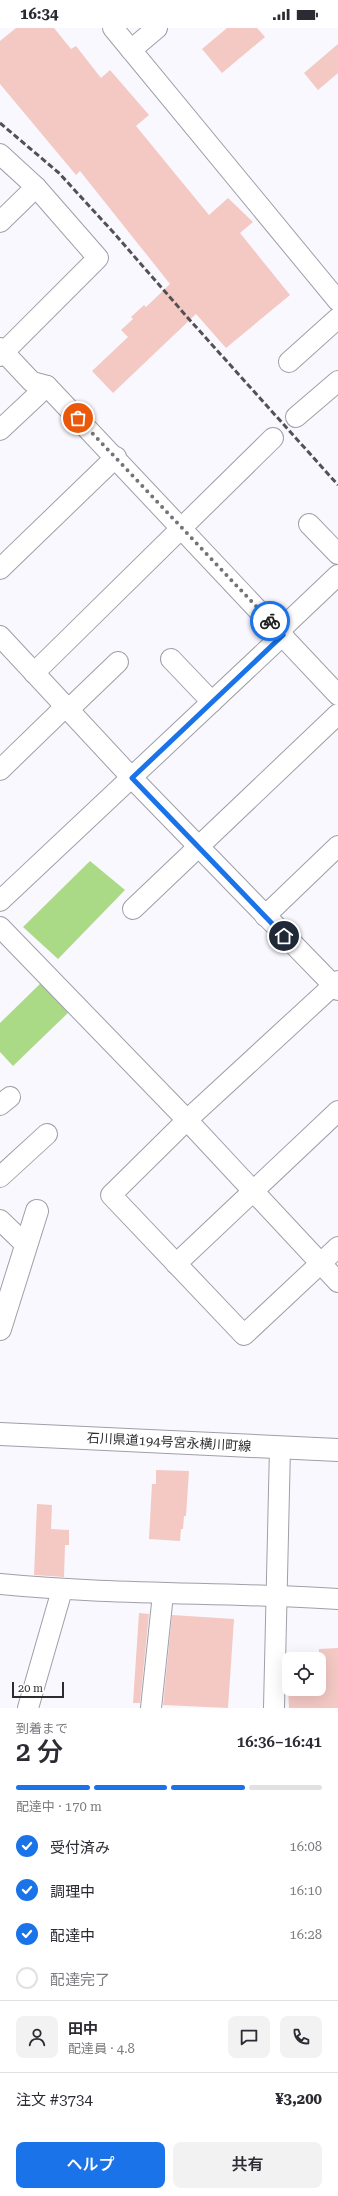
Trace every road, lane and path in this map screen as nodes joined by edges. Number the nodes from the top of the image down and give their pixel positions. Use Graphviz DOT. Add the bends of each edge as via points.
graph roads {
  1 [pos="113,28"];
  2 [pos="157,28"];
  3 [pos="131,50"];
  4 [pos="0,154"];
  5 [pos="36,187"];
  6 [pos="0,222"];
  7 [pos="338,301"];
  8 [pos="338,318"];
  9 [pos="2,352"];
  10 [pos="289,362"];
  11 [pos="338,381"];
  12 [pos="48,386"];
  13 [pos="296,417"];
  14 [pos="0,430"];
  15 [pos="273,438"];
  16 [pos="116,457"];
  17 [pos="309,524"];
  18 [pos="182,528"];
  19 [pos="338,554"];
  20 [pos="0,569"];
  21 [pos="338,575"];
  22 [pos="281,633"];
  23 [pos="0,636"];
  24 [pos="171,659"];
  25 [pos="118,662"];
  26 [pos="34,673"];
  27 [pos="338,695"];
  28 [pos="212,702"];
  29 [pos="67,708"];
  30 [pos="338,714"];
  31 [pos="0,770"];
  32 [pos="132,778"];
  33 [pos="338,846"];
  34 [pos="198,847"];
  35 [pos="0,901"];
  36 [pos="133,909"];
  37 [pos="265,916"];
  38 [pos="0,927"];
  39 [pos="336,985"];
  40 [pos="338,1111"];
  41 [pos="187,1120"];
  42 [pos="46,1134"];
  43 [pos="0,1177"];
  44 [pos="254,1192"];
  45 [pos="37,1211"];
  46 [pos="0,1220"];
  47 [pos="26,1245"];
  48 [pos="338,1247"];
  49 [pos="176,1264"];
  50 [pos="321,1264"];
  51 [pos="338,1282"];
  52 [pos="0,1329"];
  53 [pos="0,1434"];
  54 [pos="280,1447"];
  55 [pos="338,1450"];
  56 [pos="0,1584"];
  57 [pos="62,1590"];
  58 [pos="163,1594"];
  59 [pos="275,1595"];
  60 [pos="338,1599"];
  61 [pos="28,1708"];
  62 [pos="151,1708"];
  63 [pos="274,1708"];
  1 -- 3 [label="street"];
  2 -- 3 [label="street"];
  3 -- 7 [label="street"];
  4 -- 5 [label="street"];
  5 -- 6 [label="street"];
  5 -- 9 [label="street" via="98,258"];
  8 -- 10 [label="street"];
  9 -- 12 [label="street" via="32,382"];
  11 -- 13 [label="street"];
  12 -- 14 [label="street"];
  12 -- 16 [label="street"];
  15 -- 18 [label="street"];
  16 -- 18 [label="street"];
  16 -- 20 [label="street"];
  17 -- 19 [label="street"];
  18 -- 22 [label="street"];
  18 -- 26 [label="street"];
  21 -- 22 [label="street"];
  22 -- 27 [label="street"];
  22 -- 28 [label="street"];
  23 -- 26 [label="street"];
  24 -- 28 [label="street"];
  25 -- 29 [label="street"];
  26 -- 29 [label="street"];
  28 -- 32 [label="street"];
  29 -- 31 [label="street"];
  29 -- 32 [label="street"];
  30 -- 34 [label="street"];
  32 -- 34 [label="street"];
  32 -- 35 [label="street"];
  33 -- 37 [label="street"];
  34 -- 36 [label="street"];
  34 -- 37 [label="street"];
  37 -- 39 [label="street"];
  38 -- 41 [label="street"];
  39 -- 41 [label="street"];
  40 -- 44 [label="street"];
  41 -- 44 [label="street"];
  41 -- 49 [label="street" via="111,1195"];
  42 -- 43 [label="street"];
  44 -- 49 [label="street"];
  44 -- 50 [label="street"];
  45 -- 47 [label="main road"];
  46 -- 47 [label="street"];
  47 -- 52 [label="main road"];
  48 -- 50 [label="street"];
  49 -- 50 [label="street" via="244,1335"];
  50 -- 51 [label="street"];
  53 -- 54 [label="main road, 石川県道194号宮永横川町線"];
  54 -- 55 [label="main road, 石川県道194号宮永横川町線"];
  54 -- 59 [label="street"];
  56 -- 57 [label="street"];
  57 -- 58 [label="street"];
  57 -- 61 [label="street"];
  58 -- 59 [label="street"];
  58 -- 62 [label="street"];
  59 -- 60 [label="street"];
  59 -- 63 [label="street"];
}
